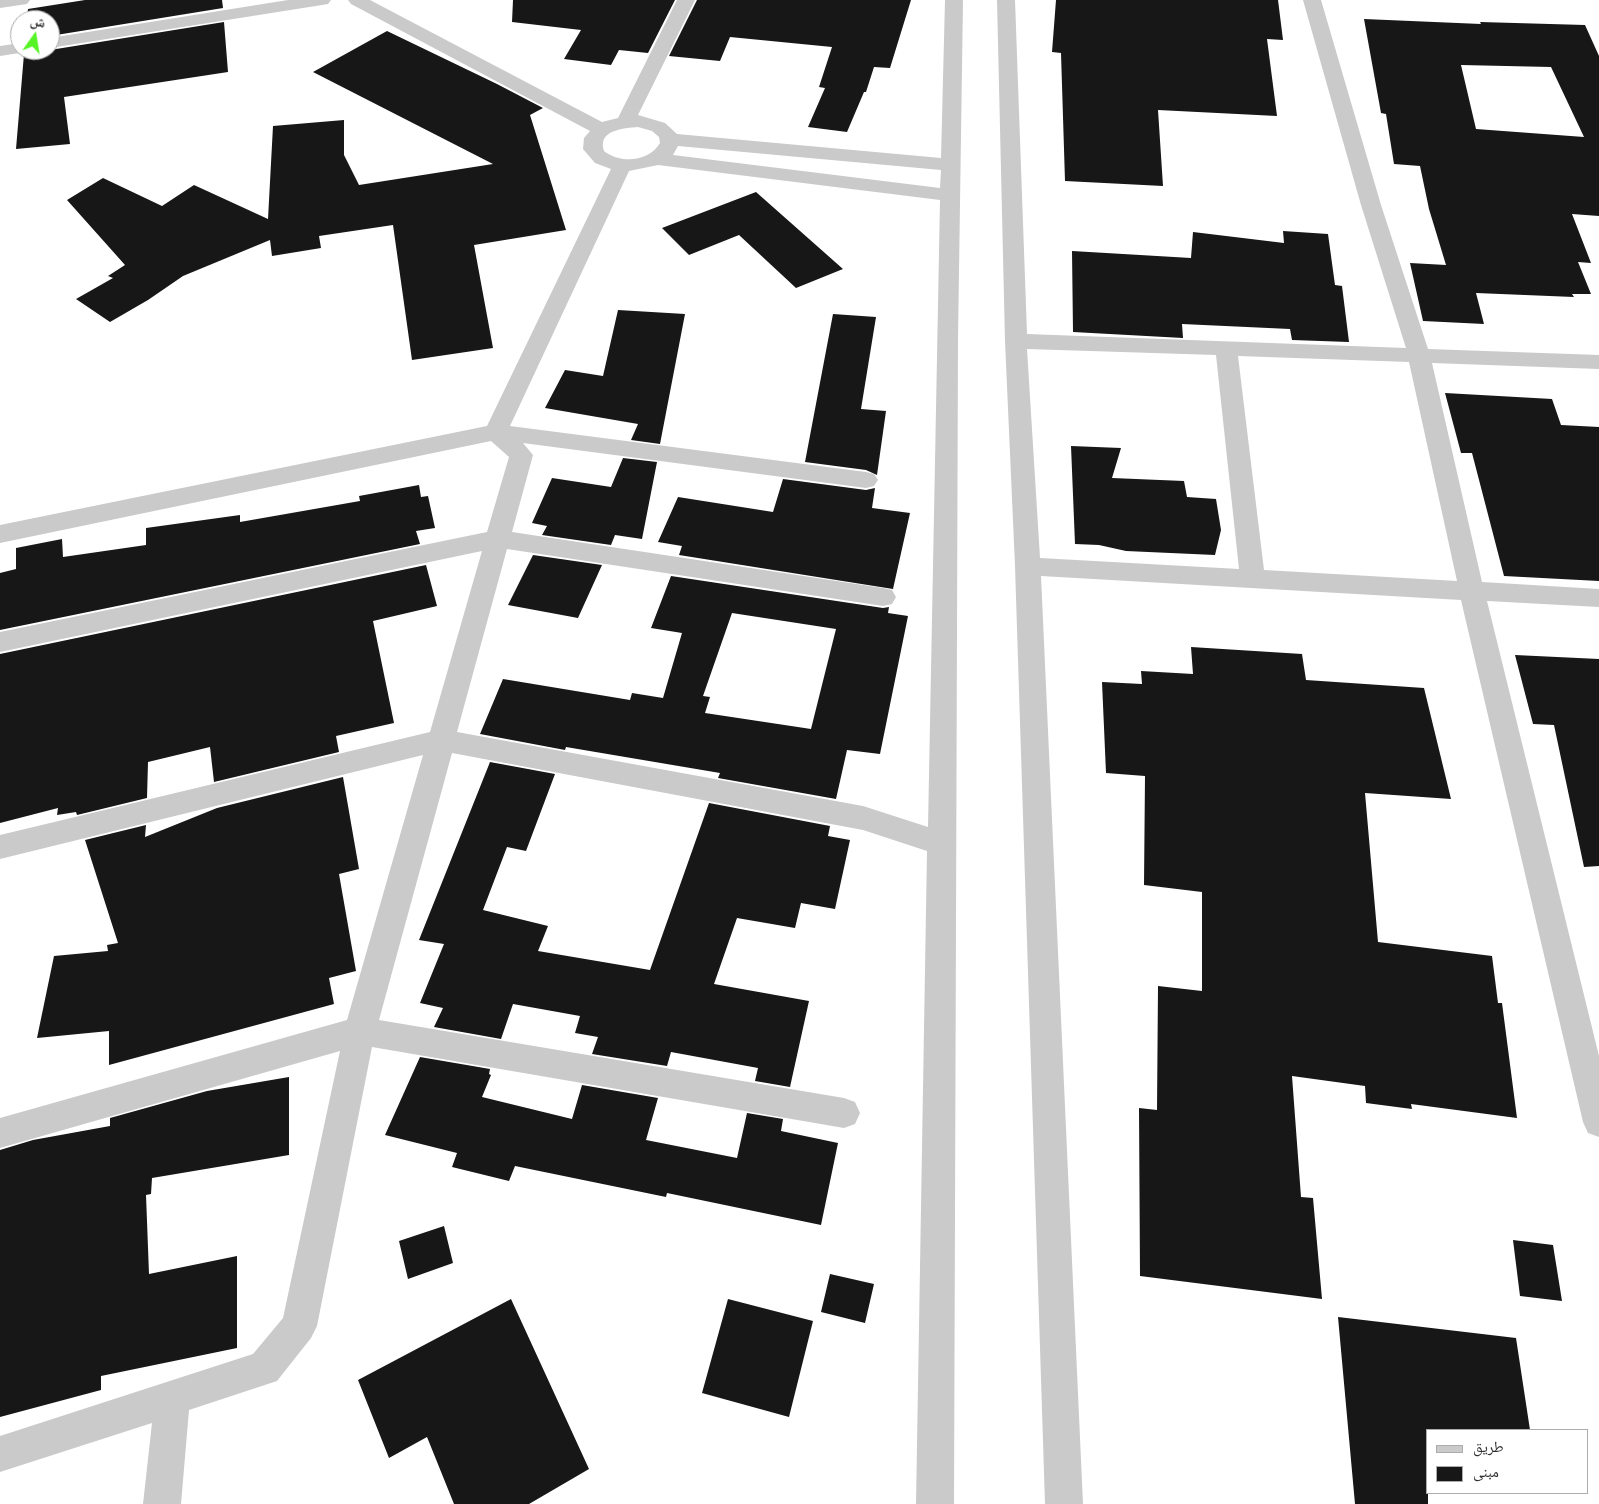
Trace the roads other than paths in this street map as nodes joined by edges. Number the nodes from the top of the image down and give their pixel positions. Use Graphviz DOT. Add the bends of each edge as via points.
graph roads {
  1 [pos="21,0"];
  2 [pos="322,0"];
  3 [pos="357,0"];
  4 [pos="686,0"];
  5 [pos="954,0"];
  6 [pos="1006,0"];
  7 [pos="1312,0"];
  8 [pos="0,3"];
  9 [pos="60,41"];
  10 [pos="625,122"];
  11 [pos="602,129"];
  12 [pos="670,139"];
  13 [pos="658,159"];
  14 [pos="950,165"];
  15 [pos="622,166"];
  16 [pos="949,195"];
  17 [pos="1016,341"];
  18 [pos="1226,349"];
  19 [pos="1419,355"];
  20 [pos="1599,362"];
  21 [pos="496,432"];
  22 [pos="866,480"];
  23 [pos="0,534"];
  24 [pos="498,539"];
  25 [pos="1028,566"];
  26 [pos="1253,579"];
  27 [pos="1472,592"];
  28 [pos="884,597"];
  29 [pos="1599,598"];
  30 [pos="0,642"];
  31 [pos="442,740"];
  32 [pos="942,844"];
  33 [pos="0,847"];
  34 [pos="360,1031"];
  35 [pos="844,1114"];
  36 [pos="1599,1122"];
  37 [pos="0,1133"];
  38 [pos="172,1398"];
  39 [pos="0,1454"];
  40 [pos="162,1504"];
  41 [pos="934,1504"];
  42 [pos="1064,1504"];
  1 -- 8 [label="street"];
  2 -- 9 [label="street"];
  3 -- 11 [label="street"];
  4 -- 10 [label="street"];
  5 -- 14 [label="street"];
  6 -- 17 [label="street"];
  7 -- 19 [label="street" via="1371,205"];
  10 -- 11 [label="street"];
  10 -- 12 [label="street" via="650,123 667,133"];
  11 -- 15 [label="street" via="594,136 593,151 604,161"];
  12 -- 13 [label="street" via="666,153"];
  12 -- 14 [label="street"];
  13 -- 15 [label="street"];
  13 -- 16 [label="street"];
  14 -- 16 [label="street"];
  15 -- 21 [label="street"];
  16 -- 32 [label="street"];
  17 -- 18 [label="street"];
  17 -- 25 [label="street"];
  18 -- 19 [label="street"];
  18 -- 26 [label="street"];
  19 -- 20 [label="street"];
  19 -- 27 [label="street"];
  21 -- 22 [label="street"];
  21 -- 23 [label="street"];
  21 -- 24 [label="street" via="521,456"];
  24 -- 28 [label="street"];
  24 -- 30 [label="street"];
  24 -- 31 [label="street"];
  25 -- 26 [label="street"];
  25 -- 42 [label="street"];
  26 -- 27 [label="street"];
  27 -- 29 [label="street"];
  27 -- 36 [label="street"];
  31 -- 32 [label="street" via="863,818"];
  31 -- 33 [label="street"];
  31 -- 34 [label="street"];
  32 -- 41 [label="street"];
  34 -- 35 [label="street"];
  34 -- 37 [label="street"];
  34 -- 38 [label="street" via="299,1326 264,1368"];
  38 -- 39 [label="street"];
  38 -- 40 [label="street"];
}
